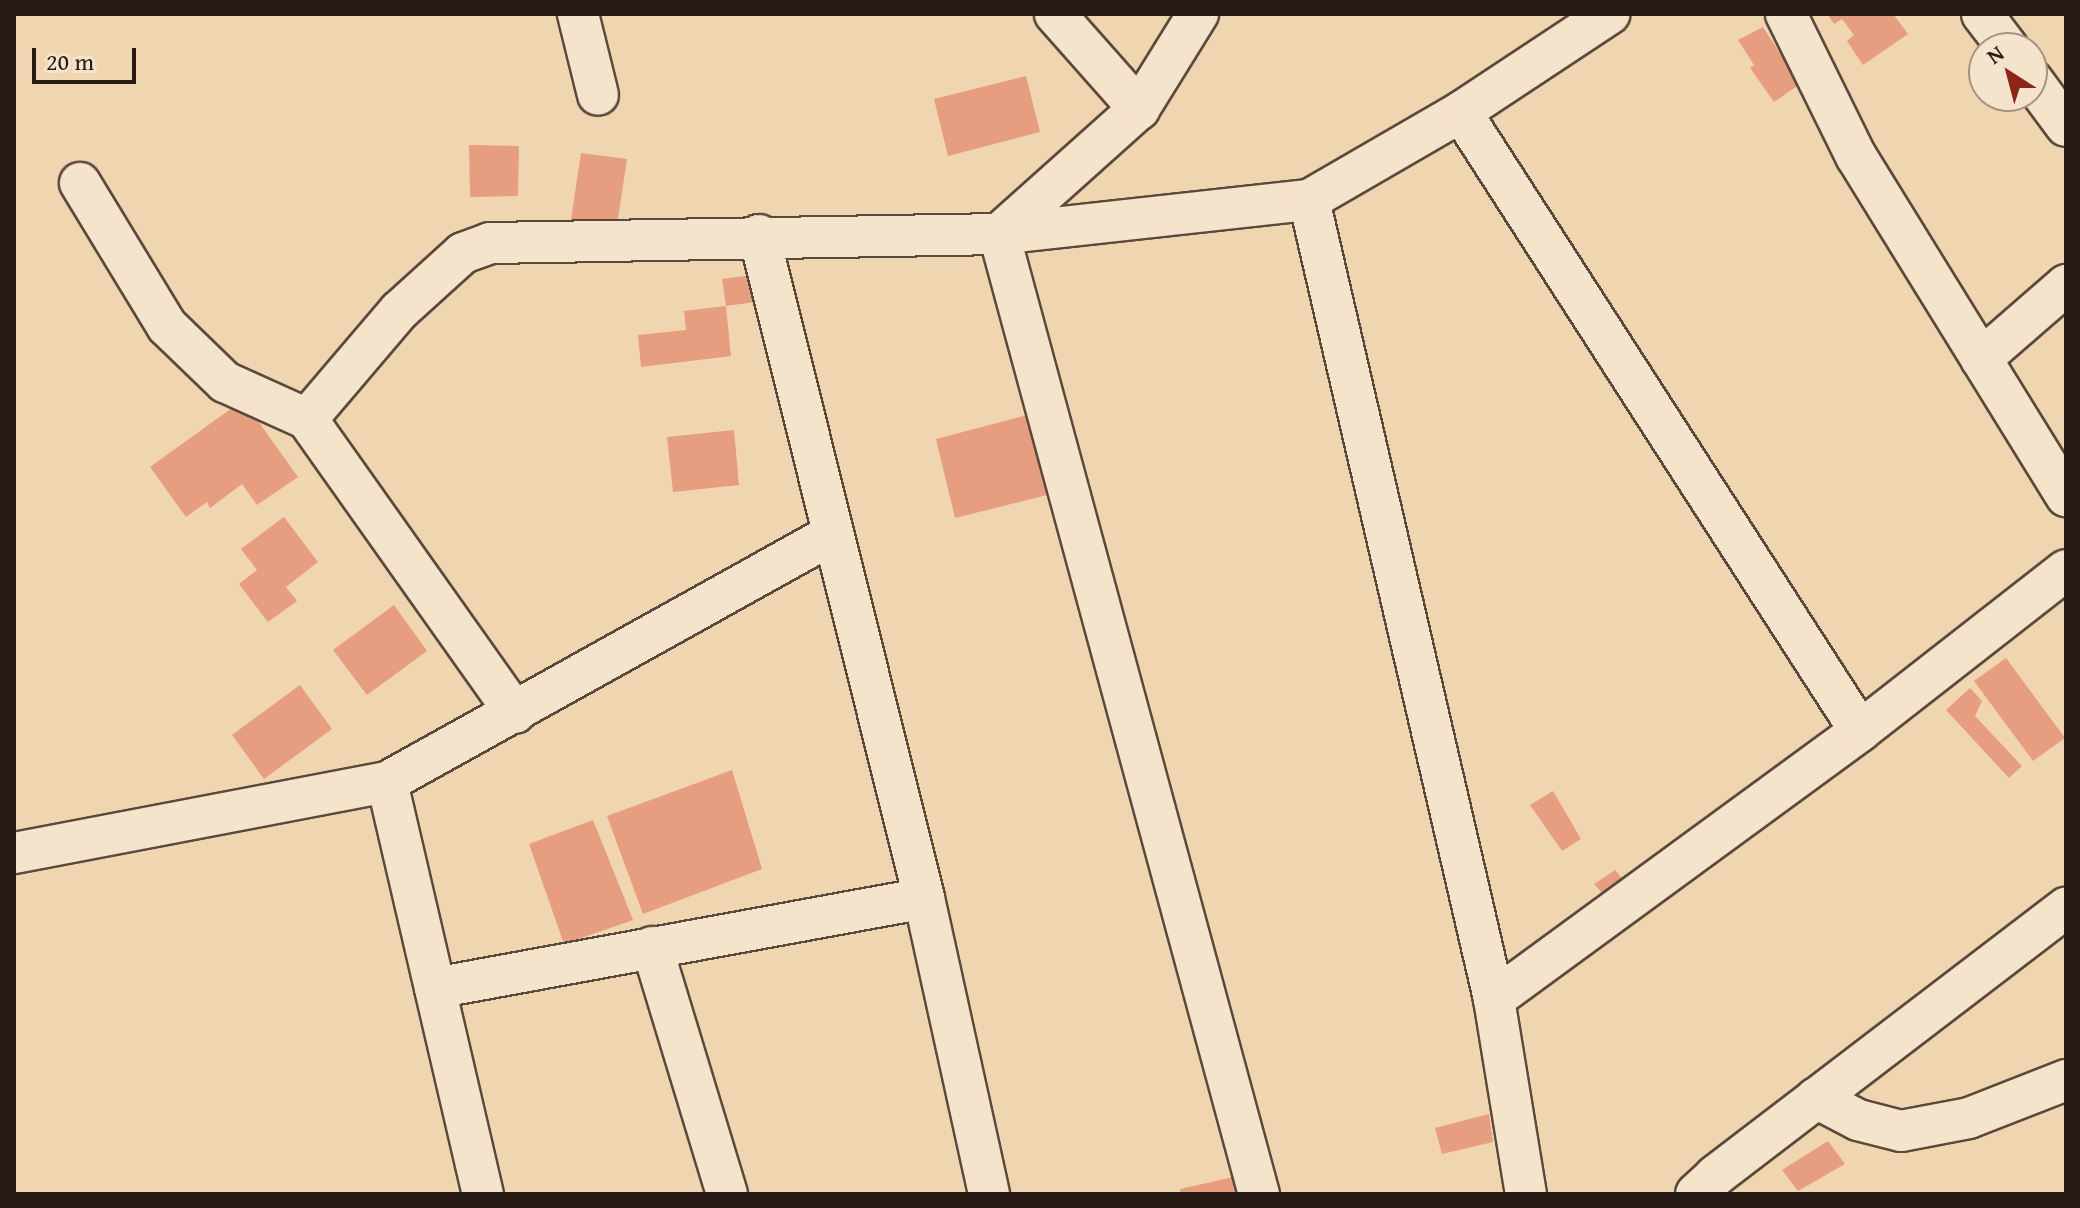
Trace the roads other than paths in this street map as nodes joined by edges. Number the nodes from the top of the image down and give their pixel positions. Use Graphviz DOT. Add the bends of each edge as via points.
graph roads {
  1 [pos="578,14"];
  2 [pos="1055,14"];
  3 [pos="1198,14"];
  4 [pos="1609,14"];
  5 [pos="1786,14"];
  6 [pos="1982,14"];
  7 [pos="1996,32"];
  8 [pos="598,95"];
  9 [pos="2048,102"];
  10 [pos="1139,109"];
  11 [pos="1461,112"];
  12 [pos="2066,126"];
  13 [pos="80,183"];
  14 [pos="1309,200"];
  15 [pos="999,234"];
  16 [pos="759,235"];
  17 [pos="2066,285"];
  18 [pos="1981,359"];
  19 [pos="307,419"];
  20 [pos="2066,496"];
  21 [pos="833,534"];
  22 [pos="2066,570"];
  23 [pos="515,713"];
  24 [pos="1860,731"];
  25 [pos="387,782"];
  26 [pos="14,853"];
  27 [pos="924,898"];
  28 [pos="2066,908"];
  29 [pos="652,947"];
  30 [pos="435,988"];
  31 [pos="1494,999"];
  32 [pos="2066,1080"];
  33 [pos="1816,1098"];
  34 [pos="483,1194"];
  35 [pos="727,1194"];
  36 [pos="989,1194"];
  37 [pos="1259,1194"];
  38 [pos="1526,1194"];
  39 [pos="1696,1194"];
  1 -- 8 [label="street"];
  2 -- 10 [label="street"];
  3 -- 10 [label="street"];
  4 -- 11 [label="street"];
  5 -- 18 [label="street" via="1856,156"];
  6 -- 7 [label="street"];
  9 -- 12 [label="street"];
  10 -- 15 [label="street"];
  11 -- 14 [label="street"];
  11 -- 24 [label="street"];
  13 -- 19 [label="street" via="167,326 225,382"];
  14 -- 15 [label="street"];
  14 -- 31 [label="street"];
  15 -- 16 [label="street"];
  15 -- 37 [label="street"];
  16 -- 19 [label="street" via="490,243 463,253 399,311"];
  16 -- 21 [label="street"];
  17 -- 18 [label="street"];
  18 -- 20 [label="street"];
  19 -- 23 [label="street"];
  21 -- 23 [label="street"];
  21 -- 27 [label="street"];
  22 -- 24 [label="street"];
  23 -- 25 [label="street"];
  24 -- 31 [label="street"];
  25 -- 26 [label="street"];
  25 -- 30 [label="street"];
  27 -- 29 [label="street"];
  27 -- 36 [label="street"];
  28 -- 33 [label="street"];
  29 -- 30 [label="street"];
  29 -- 35 [label="street"];
  30 -- 34 [label="street"];
  31 -- 38 [label="street"];
  32 -- 33 [label="street" via="1969,1118 1901,1131 1858,1120"];
  33 -- 39 [label="street"];
}
